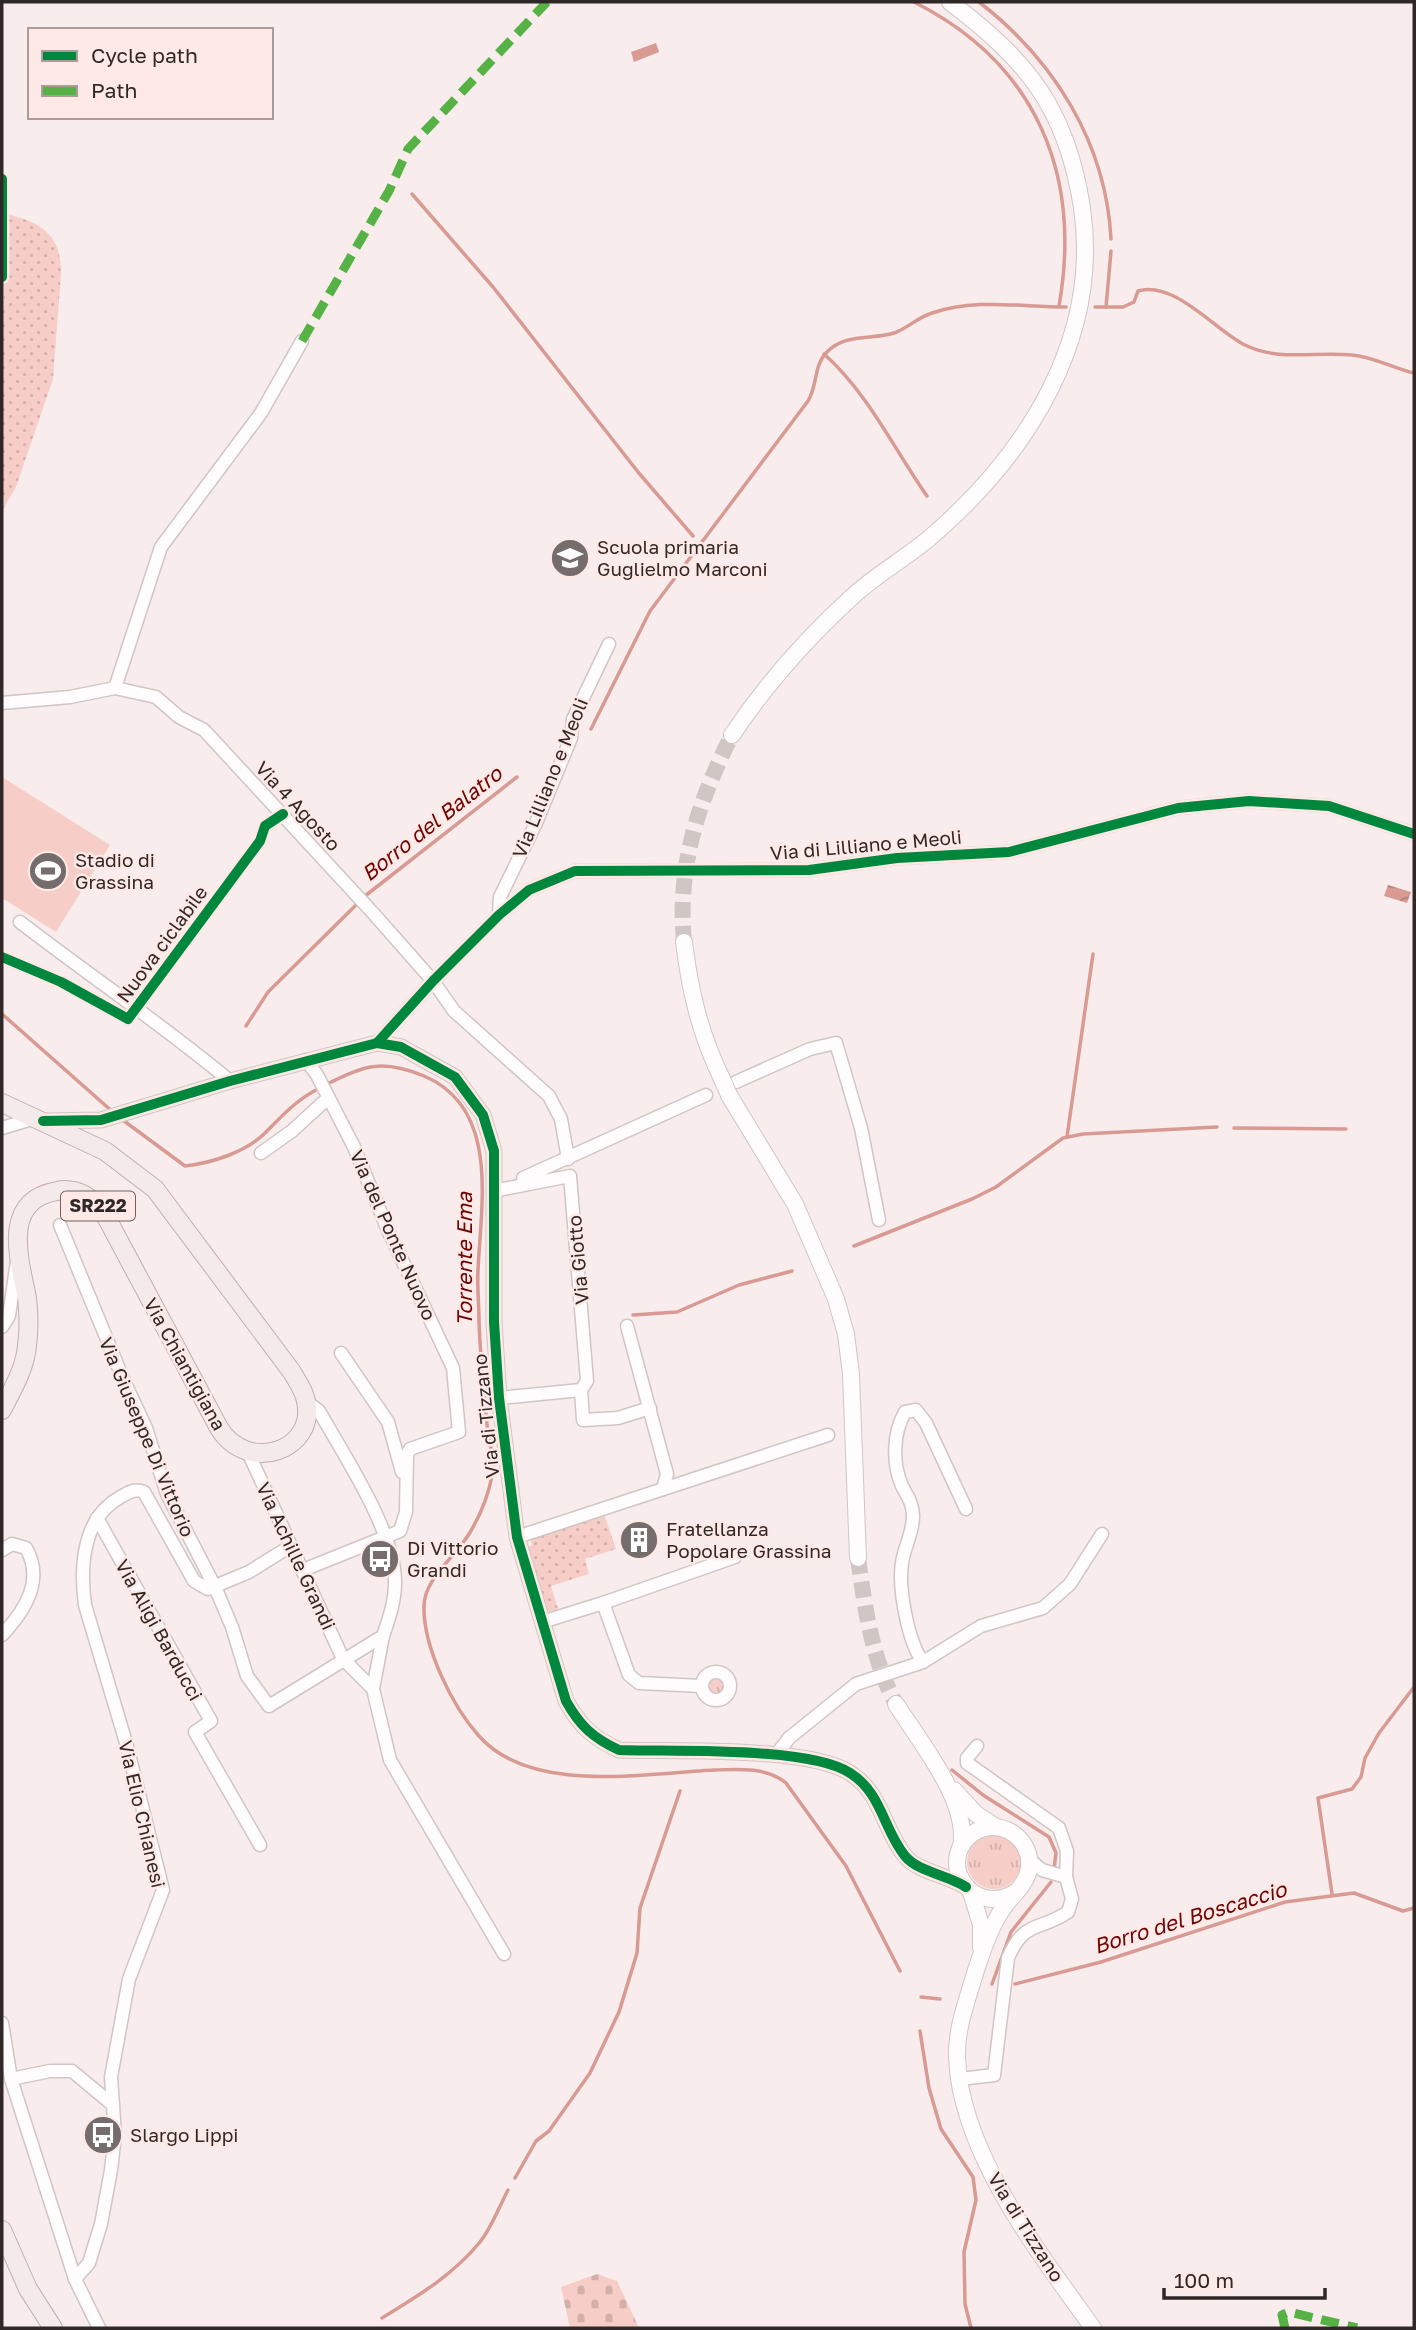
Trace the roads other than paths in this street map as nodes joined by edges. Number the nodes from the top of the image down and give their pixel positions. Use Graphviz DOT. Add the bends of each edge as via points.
graph roads {
  1 [pos="950,2"];
  2 [pos="302,341"];
  3 [pos="609,644"];
  4 [pos="116,688"];
  5 [pos="2,703"];
  6 [pos="732,735"];
  7 [pos="1414,834"];
  8 [pos="499,915"];
  9 [pos="20,922"];
  10 [pos="684,942"];
  11 [pos="433,981"];
  12 [pos="377,1043"];
  13 [pos="306,1060"];
  14 [pos="230,1081"];
  15 [pos="729,1085"];
  16 [pos="706,1095"];
  17 [pos="327,1097"];
  18 [pos="2,1104"];
  19 [pos="39,1119"];
  20 [pos="2,1128"];
  21 [pos="261,1153"];
  22 [pos="568,1159"];
  23 [pos="498,1189"];
  24 [pos="879,1220"];
  25 [pos="60,1225"];
  26 [pos="18,1259"];
  27 [pos="627,1326"];
  28 [pos="2,1327"];
  29 [pos="341,1353"];
  30 [pos="581,1390"];
  31 [pos="499,1398"];
  32 [pos="306,1401"];
  33 [pos="650,1408"];
  34 [pos="2,1410"];
  35 [pos="828,1435"];
  36 [pos="248,1452"];
  37 [pos="667,1474"];
  38 [pos="678,1484"];
  39 [pos="663,1489"];
  40 [pos="407,1490"];
  41 [pos="966,1509"];
  42 [pos="97,1518"];
  43 [pos="1102,1534"];
  44 [pos="385,1536"];
  45 [pos="517,1536"];
  46 [pos="289,1547"];
  47 [pos="2,1550"];
  48 [pos="735,1557"];
  49 [pos="858,1558"];
  50 [pos="303,1570"];
  51 [pos="215,1587"];
  52 [pos="603,1603"];
  53 [pos="542,1622"];
  54 [pos="2,1636"];
  55 [pos="383,1636"];
  56 [pos="343,1659"];
  57 [pos="923,1662"];
  58 [pos="702,1686"];
  59 [pos="373,1689"];
  60 [pos="896,1704"];
  61 [pos="977,1746"];
  62 [pos="776,1755"];
  63 [pos="943,1778"];
  64 [pos="996,1827"];
  65 [pos="260,1844"];
  66 [pos="960,1850"];
  67 [pos="1030,1860"];
  68 [pos="919,1866"];
  69 [pos="1049,1874"];
  70 [pos="1066,1877"];
  71 [pos="1021,1886"];
  72 [pos="969,1889"];
  73 [pos="504,1954"];
  74 [pos="978,1965"];
  75 [pos="2,2024"];
  76 [pos="11,2079"];
  77 [pos="960,2079"];
  78 [pos="113,2105"];
  79 [pos="2,2230"];
  80 [pos="75,2279"];
  81 [pos="52,2328"];
  82 [pos="99,2328"];
  83 [pos="1093,2328"];
  1 -- 6 [label="main road" via="1014,57 1040,88 1064,130 1076,169 1086,233 1086,277 1076,328 1037,416 985,483 934,534 854,595 754,702"];
  2 -- 4 [label="street" via="261,413 161,547"];
  3 -- 8 [label="street, Via Lilliano e Meoli" via="573,719 572,738 536,823 500,897"];
  4 -- 5 [label="street"];
  4 -- 11 [label="street, Via 4 Agosto" via="156,697 204,730"];
  7 -- 8 [label="street, Via di Lilliano e Meoli" via="1320,805 1221,802 1178,808 1009,852 897,858 810,870 575,871 529,890"];
  8 -- 11 [label="street, Via di Lilliano e Meoli"];
  9 -- 14 [label="street"];
  10 -- 15 [label="main road" via="703,1040"];
  11 -- 12 [label="street, Via di Lilliano e Meoli"];
  11 -- 22 [label="street, Via 4 Agosto" via="454,1012 549,1096 561,1119"];
  12 -- 13 [label="street, Via di Tizzano"];
  12 -- 23 [label="street, Via di Tizzano" via="401,1047 436,1064 468,1091 483,1115 494,1151"];
  13 -- 14 [label="street, Via di Tizzano"];
  13 -- 17 [label="street, Via del Ponte Nuovo"];
  14 -- 19 [label="street, Via di Tizzano" via="101,1120"];
  15 -- 24 [label="street" via="810,1049 836,1043 861,1128"];
  15 -- 49 [label="main road" via="794,1204 846,1334 855,1418"];
  16 -- 22 [label="street"];
  17 -- 21 [label="street"];
  17 -- 40 [label="street, Via del Ponte Nuovo" via="453,1368 459,1432 410,1449"];
  18 -- 19 [label="main road, SR222"];
  19 -- 20 [label="street"];
  19 -- 32 [label="main road, SR222" via="105,1151 155,1189 292,1372"];
  22 -- 23 [label="street"];
  23 -- 30 [label="street, Via Giotto" via="570,1176 587,1381"];
  23 -- 31 [label="street, Via di Tizzano" via="494,1309"];
  25 -- 51 [label="street, Via Giuseppe Di Vittorio" via="146,1428 167,1494"];
  26 -- 28 [label="street" via="9,1317"];
  26 -- 34 [label="main road, Via Chiantigiana / SR222" via="27,1299 28,1343 23,1367"];
  26 -- 36 [label="main road, Via Chiantigiana / SR222" via="19,1224 37,1199 67,1190 96,1203 219,1428 233,1446"];
  27 -- 33 [label="street"];
  29 -- 40 [label="street" via="388,1422"];
  30 -- 31 [label="street"];
  30 -- 33 [label="street, Via Giotto" via="583,1420 618,1418"];
  31 -- 45 [label="street, Via di Tizzano"];
  32 -- 36 [label="main road" via="306,1419 294,1440 275,1452"];
  32 -- 44 [label="street" via="318,1411"];
  33 -- 37 [label="street"];
  35 -- 38 [label="street"];
  36 -- 46 [label="street, Via Achille Grandi"];
  37 -- 38 [label="street"];
  37 -- 39 [label="street"];
  38 -- 39 [label="street"];
  39 -- 45 [label="street"];
  40 -- 44 [label="street, Via del Ponte Nuovo" via="400,1531"];
  41 -- 57 [label="street" via="926,1423 916,1410 905,1412 898,1427 896,1457 913,1518 902,1562 911,1640"];
  42 -- 51 [label="street" via="103,1507 138,1490 147,1496 194,1581 201,1588"];
  42 -- 65 [label="street, Via Aligi Barducci" via="211,1721 195,1732"];
  42 -- 78 [label="street, Via Elio Chianesi" via="86,1547 85,1605 163,1890 129,1979 111,2077"];
  43 -- 57 [label="street" via="1070,1584 1043,1608 981,1626"];
  44 -- 50 [label="street"];
  44 -- 55 [label="street" via="395,1583"];
  45 -- 53 [label="street, Via di Tizzano"];
  46 -- 50 [label="street, Via Achille Grandi"];
  46 -- 51 [label="street"];
  47 -- 54 [label="street" via="12,1544 26,1548 33,1571 26,1607"];
  48 -- 52 [label="street"];
  50 -- 56 [label="street, Via Achille Grandi"];
  51 -- 56 [label="street, Via Giuseppe Di Vittorio" via="247,1676 269,1706"];
  52 -- 53 [label="street"];
  52 -- 58 [label="street" via="629,1675 639,1683"];
  53 -- 62 [label="street, Via di Tizzano" via="566,1701 597,1740 619,1750"];
  55 -- 56 [label="street, Via Giuseppe Di Vittorio"];
  55 -- 59 [label="street"];
  56 -- 59 [label="street"];
  57 -- 62 [label="street" via="856,1684 789,1738"];
  59 -- 73 [label="street" via="390,1760"];
  60 -- 63 [label="main road"];
  61 -- 70 [label="street" via="967,1763 1059,1828 1067,1851"];
  62 -- 68 [label="street, Via di Tizzano" via="851,1773 869,1788 905,1856"];
  63 -- 64 [label="main road, Via di Tizzano" via="976,1814"];
  63 -- 66 [label="main road, Via di Tizzano" via="959,1813"];
  64 -- 66 [label="main road" via="977,1830"];
  64 -- 67 [label="main road, Via di Tizzano" via="1018,1836"];
  66 -- 68 [label="street" via="945,1866"];
  66 -- 72 [label="main road, Via di Tizzano" via="957,1867"];
  67 -- 69 [label="street, Via di Tizzano"];
  67 -- 71 [label="main road, Via di Tizzano"];
  68 -- 72 [label="street, Via di Tizzano"];
  69 -- 70 [label="street, Via di Tizzano"];
  69 -- 71 [label="street, Via di Tizzano" via="1033,1875"];
  70 -- 77 [label="street" via="1072,1899 1068,1912 1023,1933 1008,1958 994,2075"];
  71 -- 72 [label="main road, Via di Tizzano" via="1005,1898 991,1899"];
  71 -- 74 [label="main road, Via di Tizzano" via="993,1926"];
  72 -- 74 [label="main road, Via di Tizzano" via="981,1925"];
  74 -- 77 [label="main road, Via di Tizzano" via="960,2028"];
  75 -- 76 [label="street"];
  76 -- 78 [label="street" via="72,2071"];
  76 -- 80 [label="street"];
  77 -- 83 [label="main road, Via di Tizzano" via="971,2123 994,2180"];
  78 -- 80 [label="street, Via Elio Chianesi" via="115,2135 101,2224 89,2263"];
  79 -- 81 [label="main road" via="28,2289"];
  80 -- 82 [label="street"];
}
